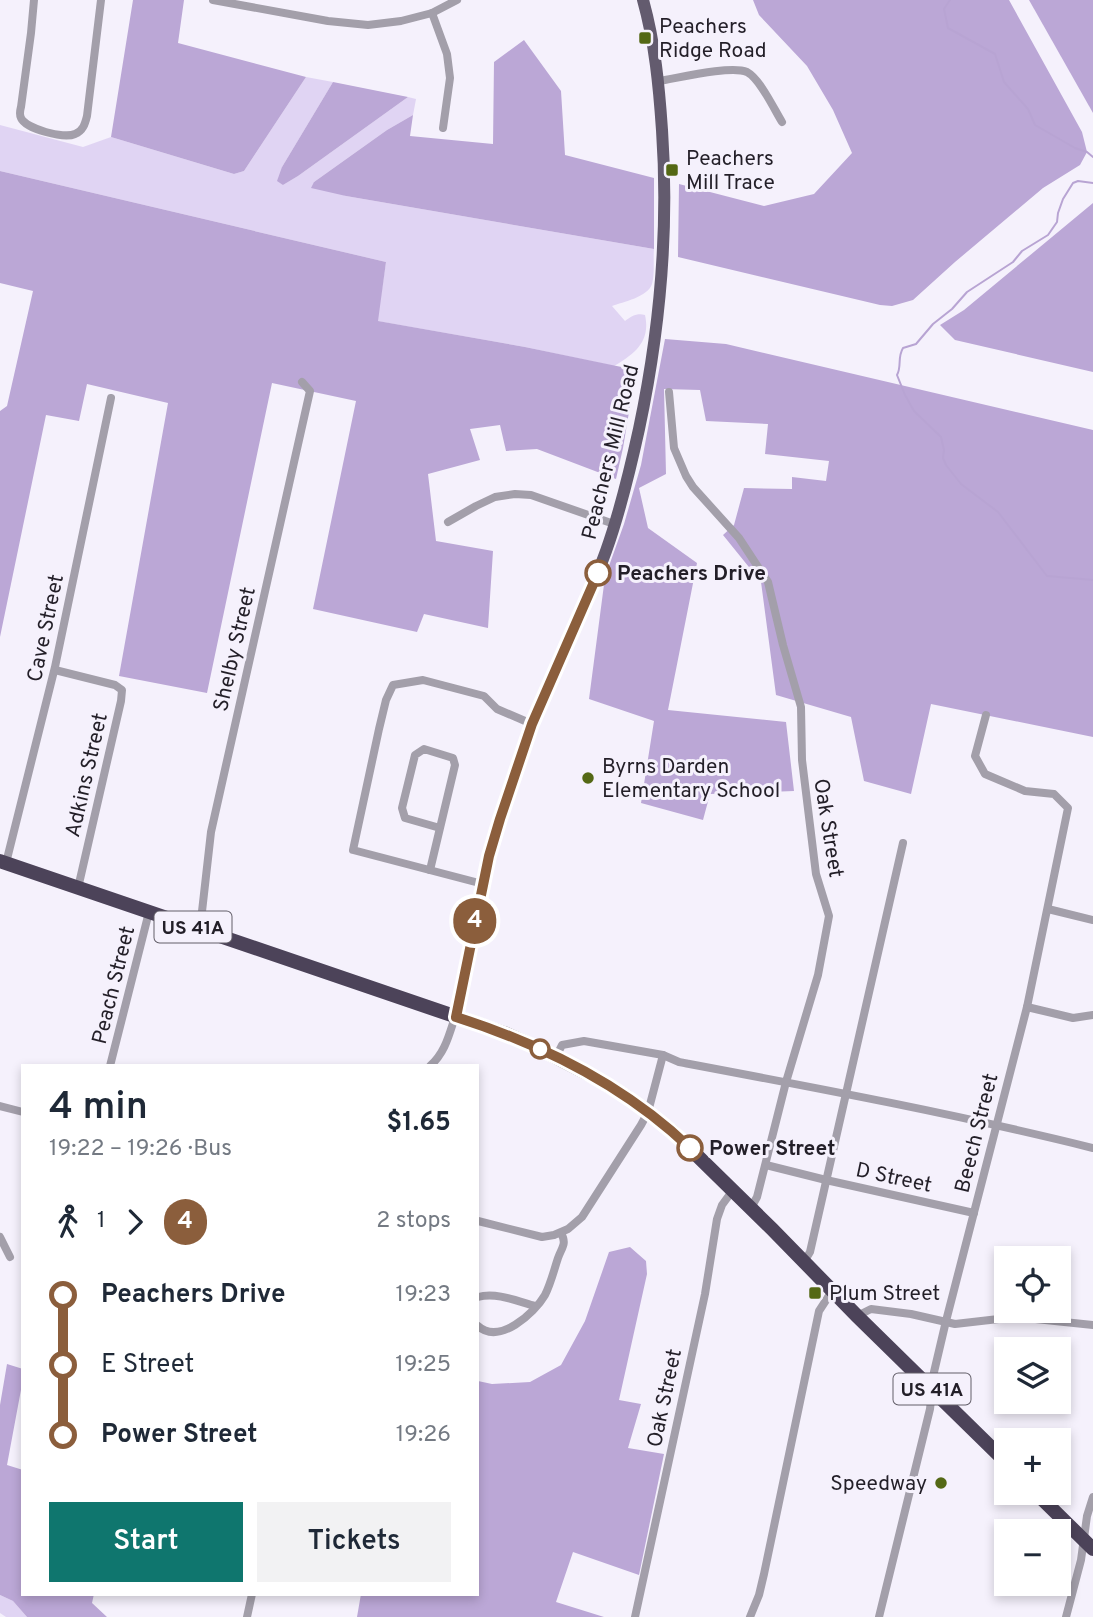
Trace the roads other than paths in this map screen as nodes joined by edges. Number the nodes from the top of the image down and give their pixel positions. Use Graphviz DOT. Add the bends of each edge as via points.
graph roads {
  1 [pos="34,0"];
  2 [pos="101,0"];
  3 [pos="212,0"];
  4 [pos="457,0"];
  5 [pos="643,0"];
  6 [pos="432,13"];
  7 [pos="659,81"];
  8 [pos="782,122"];
  9 [pos="443,128"];
  10 [pos="302,382"];
  11 [pos="669,392"];
  12 [pos="111,398"];
  13 [pos="448,522"];
  14 [pos="614,524"];
  15 [pos="55,670"];
  16 [pos="986,715"];
  17 [pos="532,724"];
  18 [pos="440,828"];
  19 [pos="903,844"];
  20 [pos="3,862"];
  21 [pos="430,870"];
  22 [pos="483,884"];
  23 [pos="78,888"];
  24 [pos="1048,909"];
  25 [pos="149,912"];
  26 [pos="1093,920"];
  27 [pos="200,929"];
  28 [pos="1027,1007"];
  29 [pos="1093,1015"];
  30 [pos="456,1017"];
  31 [pos="663,1055"];
  32 [pos="556,1057"];
  33 [pos="111,1064"];
  34 [pos="432,1064"];
  35 [pos="786,1082"];
  36 [pos="847,1093"];
  37 [pos="0,1107"];
  38 [pos="21,1112"];
  39 [pos="648,1112"];
  40 [pos="996,1124"];
  41 [pos="1093,1148"];
  42 [pos="766,1165"];
  43 [pos="826,1180"];
  44 [pos="733,1190"];
  45 [pos="751,1208"];
  46 [pos="974,1213"];
  47 [pos="479,1221"];
  48 [pos="561,1233"];
  49 [pos="0,1237"];
  50 [pos="10,1257"];
  51 [pos="804,1262"];
  52 [pos="832,1291"];
  53 [pos="479,1297"];
  54 [pos="536,1306"];
  55 [pos="857,1316"];
  56 [pos="946,1321"];
  57 [pos="1093,1325"];
  58 [pos="479,1327"];
  59 [pos="931,1388"];
  60 [pos="994,1450"];
  61 [pos="1093,1497"];
  62 [pos="1049,1505"];
  63 [pos="1089,1545"];
  64 [pos="252,1596"];
  65 [pos="247,1617"];
  66 [pos="635,1617"];
  67 [pos="750,1617"];
  68 [pos="879,1617"];
  69 [pos="1066,1617"];
  1 -- 2 [label="street" via="21,118 45,132 68,136 83,128 88,116"];
  3 -- 6 [label="street" via="368,25"];
  4 -- 6 [label="street"];
  5 -- 7 [label="main road, Peachers Mill Road"];
  6 -- 9 [label="street" via="447,54 450,78"];
  7 -- 8 [label="street" via="733,69 748,73"];
  7 -- 14 [label="main road, Peachers Mill Road" via="665,219 656,333 633,455"];
  10 -- 27 [label="street, Shelby Street" via="310,391 211,832"];
  11 -- 35 [label="street, Oak Street" via="674,448 686,476 740,538 768,582 801,707 814,862 830,916 818,975"];
  12 -- 15 [label="street, Cave Street"];
  13 -- 14 [label="street" via="495,497 515,494 531,495"];
  14 -- 17 [label="main road, Peachers Mill Road"];
  15 -- 20 [label="street, Cave Street"];
  15 -- 23 [label="street, Adkins Street" via="122,690"];
  16 -- 24 [label="street, Beech Street" via="975,756 985,774 1025,790 1054,794 1068,808"];
  17 -- 21 [label="street" via="497,709 484,696 423,680 393,685 353,850"];
  17 -- 22 [label="main road, Peachers Mill Road"];
  18 -- 18 [label="street" via="456,765 453,758 424,749 415,755 402,813 405,818"];
  18 -- 21 [label="street"];
  19 -- 36 [label="street"];
  20 -- 23 [label="highway, US 41A"];
  21 -- 22 [label="street"];
  22 -- 30 [label="main road, Peachers Mill Road"];
  23 -- 25 [label="highway, US 41A"];
  24 -- 26 [label="street"];
  24 -- 28 [label="street, Beech Street"];
  25 -- 27 [label="highway, US 41A"];
  25 -- 33 [label="street, Peach Street"];
  27 -- 30 [label="highway, US 41A"];
  28 -- 29 [label="street" via="1073,1018"];
  28 -- 40 [label="street, Beech Street"];
  30 -- 32 [label="highway, US 41A"];
  30 -- 34 [label="street" via="445,1049"];
  31 -- 32 [label="street" via="584,1041 562,1045"];
  31 -- 35 [label="street" via="678,1062"];
  31 -- 39 [label="street"];
  32 -- 39 [label="highway, US 41A"];
  35 -- 36 [label="street"];
  35 -- 42 [label="street, Oak Street"];
  36 -- 40 [label="street"];
  36 -- 43 [label="street"];
  37 -- 38 [label="street"];
  39 -- 44 [label="highway, US 41A"];
  39 -- 48 [label="street" via="582,1217"];
  40 -- 41 [label="street"];
  40 -- 46 [label="street, Beech Street"];
  42 -- 43 [label="street, D Street"];
  42 -- 45 [label="street, Oak Street"];
  43 -- 46 [label="street, D Street"];
  43 -- 51 [label="street"];
  44 -- 45 [label="highway, US 41A"];
  44 -- 66 [label="street, Oak Street" via="717,1219"];
  45 -- 51 [label="highway, US 41A"];
  46 -- 56 [label="street, Beech Street"];
  47 -- 48 [label="street" via="542,1237"];
  48 -- 54 [label="street" via="565,1246"];
  49 -- 50 [label="street"];
  51 -- 52 [label="highway, US 41A"];
  52 -- 55 [label="highway, US 41A"];
  52 -- 67 [label="street" via="819,1311 764,1574"];
  53 -- 54 [label="street" via="499,1296"];
  54 -- 58 [label="street" via="503,1331 489,1333"];
  55 -- 56 [label="street" via="871,1309"];
  55 -- 59 [label="highway, US 41A"];
  56 -- 57 [label="street" via="963,1324 1016,1317"];
  56 -- 59 [label="street, Beech Street"];
  59 -- 60 [label="highway, US 41A"];
  59 -- 68 [label="street, Beech Street" via="930,1409"];
  61 -- 63 [label="street" via="1087,1516"];
  62 -- 63 [label="highway"];
  63 -- 69 [label="street"];
  64 -- 65 [label="street"];
}
